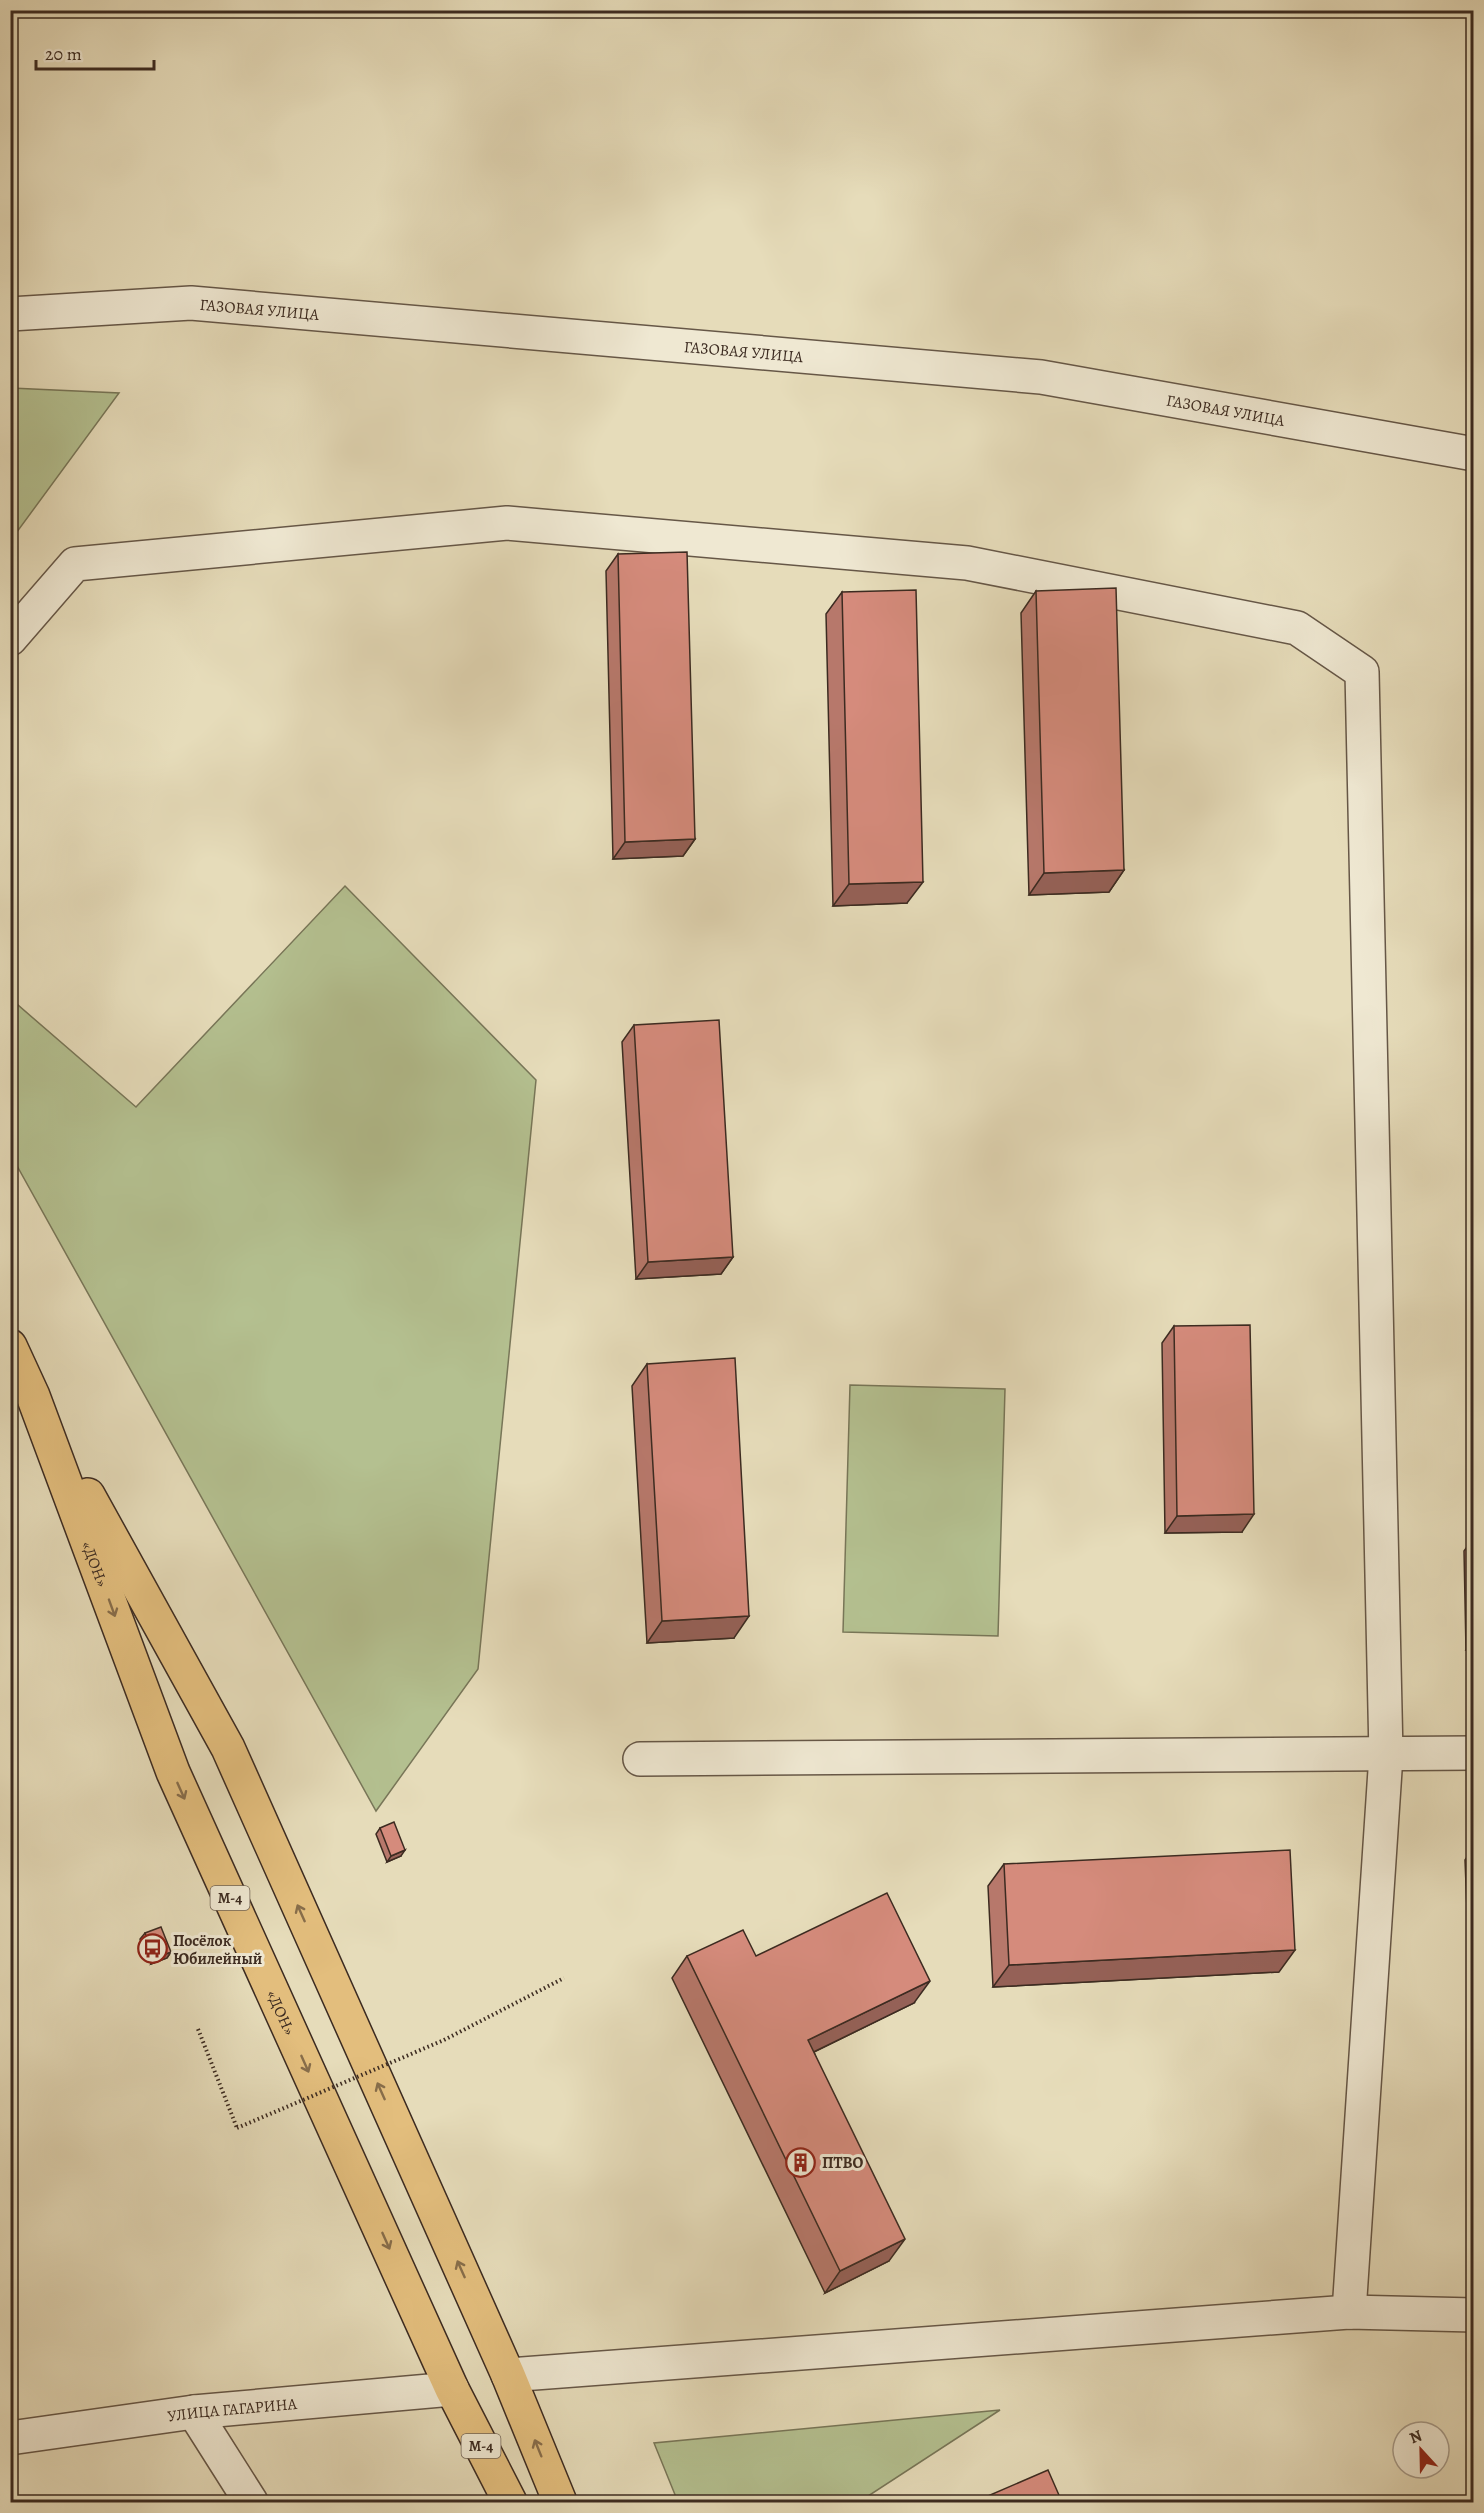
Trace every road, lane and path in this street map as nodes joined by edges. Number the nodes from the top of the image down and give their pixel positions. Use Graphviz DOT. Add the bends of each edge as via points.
graph roads {
  1 [pos="10,314"];
  2 [pos="1473,454"];
  3 [pos="10,639"];
  4 [pos="10,1346"];
  5 [pos="33,1396"];
  6 [pos="1473,1753"];
  7 [pos="1386,1755"];
  8 [pos="640,1759"];
  9 [pos="564,1978"];
  10 [pos="198,2029"];
  11 [pos="1349,2312"];
  12 [pos="1473,2315"];
  13 [pos="508,2375"];
  14 [pos="452,2389"];
  15 [pos="194,2412"];
  16 [pos="10,2438"];
  17 [pos="252,2502"];
  18 [pos="510,2502"];
  19 [pos="560,2502"];
  1 -- 2 [label="street, ГАЗОВАЯ УЛИЦА" via="190,303 1041,377"];
  3 -- 7 [label="street" via="75,564 507,523 967,563 1297,628 1362,672"];
  4 -- 5 [label="main road, «ДОН» / М-4"];
  13 -- 5 [label="main road, one-way" via="228,1748"];
  5 -- 14 [label="main road, «ДОН» / М-4, one-way" via="173,1772"];
  6 -- 7 [label="street"];
  7 -- 8 [label="street"];
  7 -- 11 [label="street"];
  9 -- 10 [label="path, bridge" via="444,2040 237,2128"];
  11 -- 12 [label="street"];
  11 -- 13 [label="street"];
  19 -- 13 [label="main road, one-way"];
  14 -- 15 [label="street, УЛИЦА ГАГАРИНА"];
  14 -- 18 [label="main road, «ДОН» / М-4"];
  15 -- 16 [label="street, УЛИЦА ГАГАРИНА"];
  15 -- 17 [label="street"];
}
